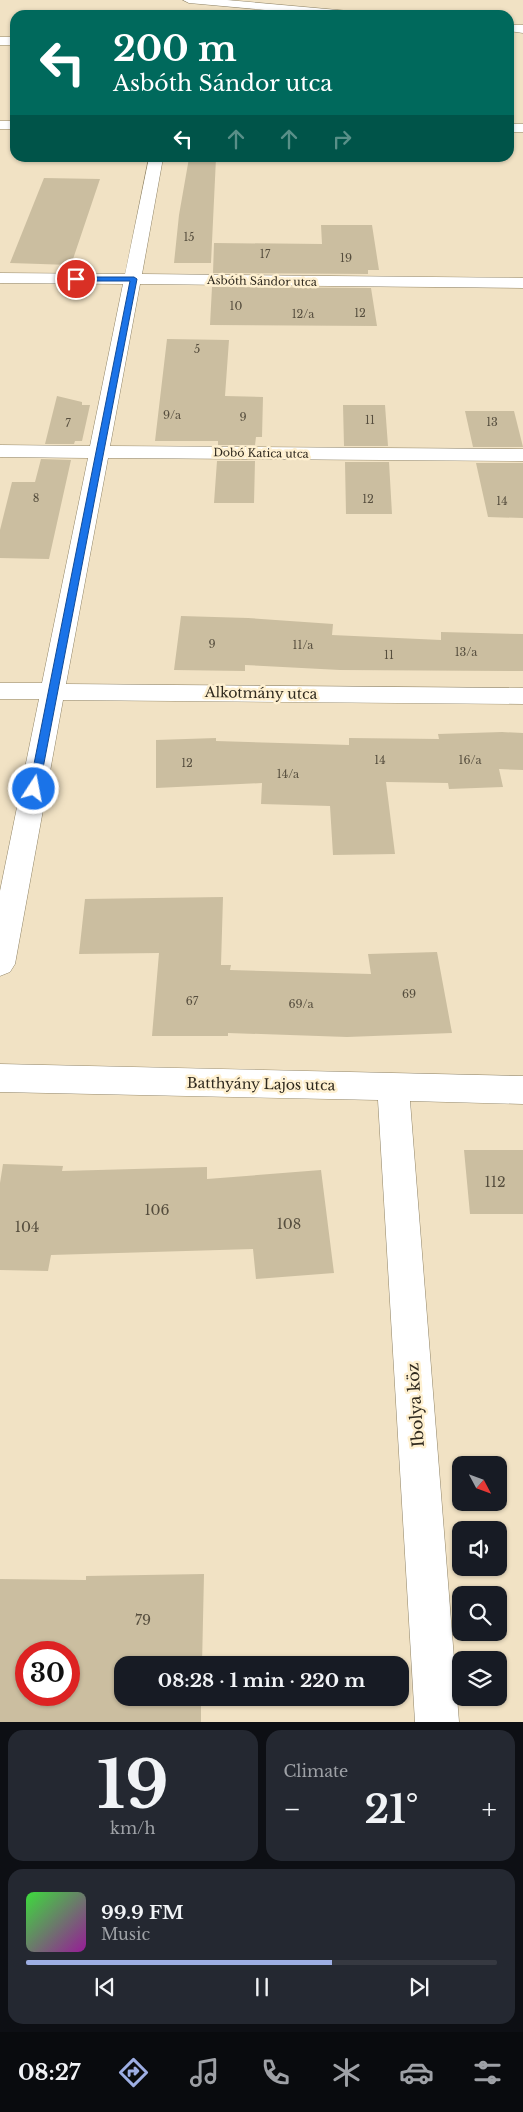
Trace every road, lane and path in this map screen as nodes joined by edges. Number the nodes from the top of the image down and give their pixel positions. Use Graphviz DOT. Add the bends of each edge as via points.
graph roads {
  1 [pos="187,2"];
  2 [pos="293,10"];
  3 [pos="155,162"];
  4 [pos="0,278"];
  5 [pos="134,279"];
  6 [pos="523,283"];
  7 [pos="0,451"];
  8 [pos="99,452"];
  9 [pos="523,456"];
  10 [pos="0,691"];
  11 [pos="53,692"];
  12 [pos="523,696"];
  13 [pos="0,964"];
  14 [pos="0,1078"];
  15 [pos="392,1087"];
  16 [pos="523,1090"];
  17 [pos="437,1722"];
  1 -- 2 [label="street"];
  3 -- 5 [label="street"];
  4 -- 5 [label="street, Asbóth Sándor utca"];
  5 -- 6 [label="street, Asbóth Sándor utca"];
  5 -- 8 [label="street"];
  7 -- 8 [label="street, Dobó Katica utca"];
  8 -- 9 [label="street, Dobó Katica utca"];
  8 -- 11 [label="street"];
  10 -- 11 [label="street, Alkotmány utca"];
  11 -- 12 [label="street, Alkotmány utca"];
  11 -- 13 [label="street"];
  14 -- 15 [label="street, Batthyány Lajos utca"];
  15 -- 16 [label="street, Batthyány Lajos utca"];
  15 -- 17 [label="street, Ibolya köz"];
}
